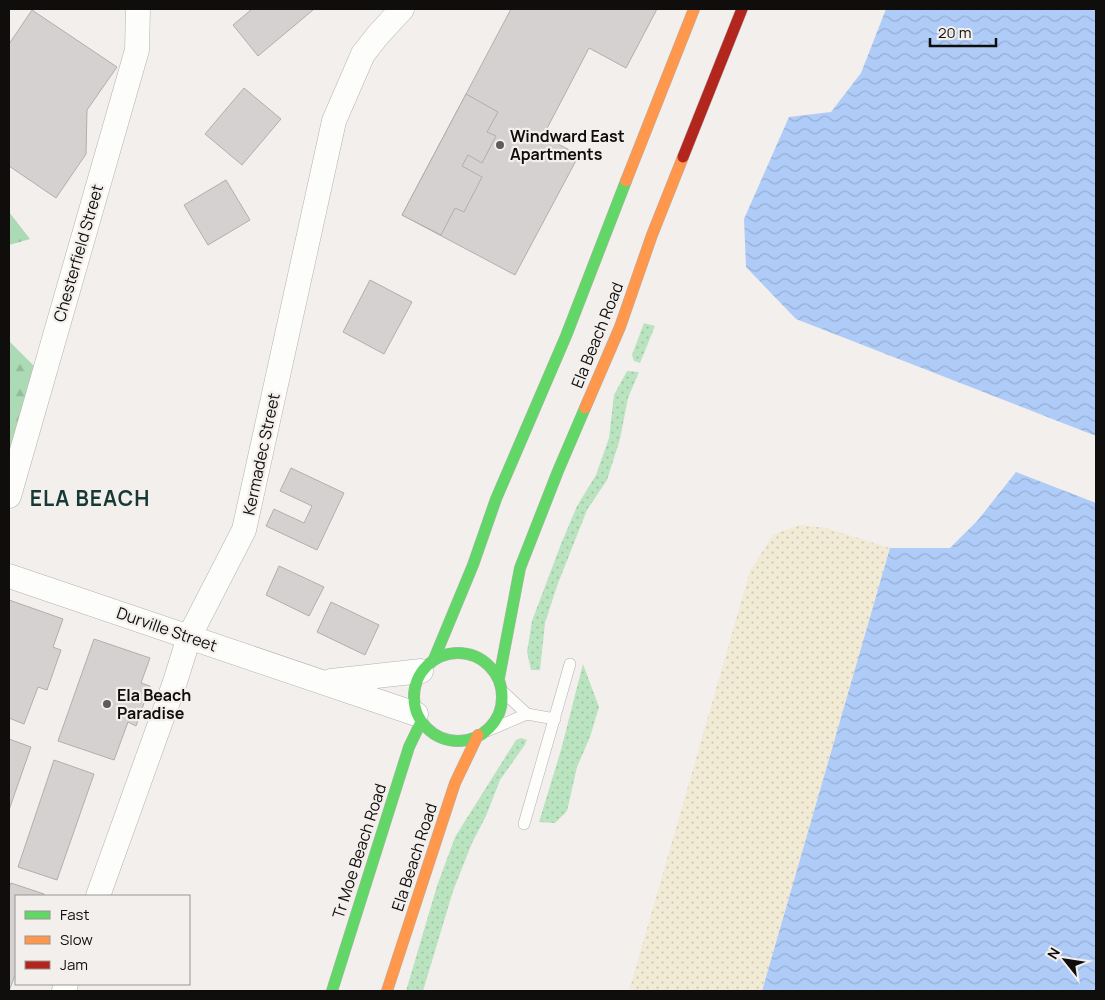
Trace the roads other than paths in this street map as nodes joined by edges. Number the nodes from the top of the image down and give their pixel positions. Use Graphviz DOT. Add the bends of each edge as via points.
graph roads {
  1 [pos="138,9"];
  2 [pos="402,9"];
  3 [pos="694,9"];
  4 [pos="742,9"];
  5 [pos="9,496"];
  6 [pos="9,576"];
  7 [pos="189,637"];
  8 [pos="570,664"];
  9 [pos="428,665"];
  10 [pos="499,678"];
  11 [pos="325,682"];
  12 [pos="502,691"];
  13 [pos="527,714"];
  14 [pos="418,718"];
  15 [pos="555,719"];
  16 [pos="483,733"];
  17 [pos="524,824"];
  18 [pos="98,895"];
  19 [pos="332,991"];
  20 [pos="387,991"];
  1 -- 5 [label="street, Chesterfield Street" via="137,50"];
  2 -- 7 [label="street, Kermadec Street" via="363,54 334,121 244,530"];
  3 -- 9 [label="highway, Ela Beach Road" via="566,336"];
  4 -- 10 [label="highway, Ela Beach Road" via="652,235 620,327 520,568"];
  6 -- 7 [label="street, Durville Street"];
  7 -- 11 [label="street, Durville Street"];
  7 -- 18 [label="street, Kermadec Street"];
  8 -- 15 [label="lane"];
  9 -- 10 [label="highway" via="450,653 468,653 488,664"];
  9 -- 11 [label="street"];
  9 -- 14 [label="highway" via="415,681 413,703"];
  10 -- 12 [label="highway"];
  11 -- 14 [label="street, Durville Street"];
  12 -- 13 [label="lane"];
  12 -- 16 [label="highway" via="501,710"];
  13 -- 15 [label="lane"];
  13 -- 16 [label="lane"];
  14 -- 16 [label="highway" via="435,735 453,741"];
  14 -- 19 [label="highway, Tr Moe Beach Road"];
  15 -- 17 [label="lane"];
  16 -- 20 [label="highway, Ela Beach Road" via="455,783"];
}
